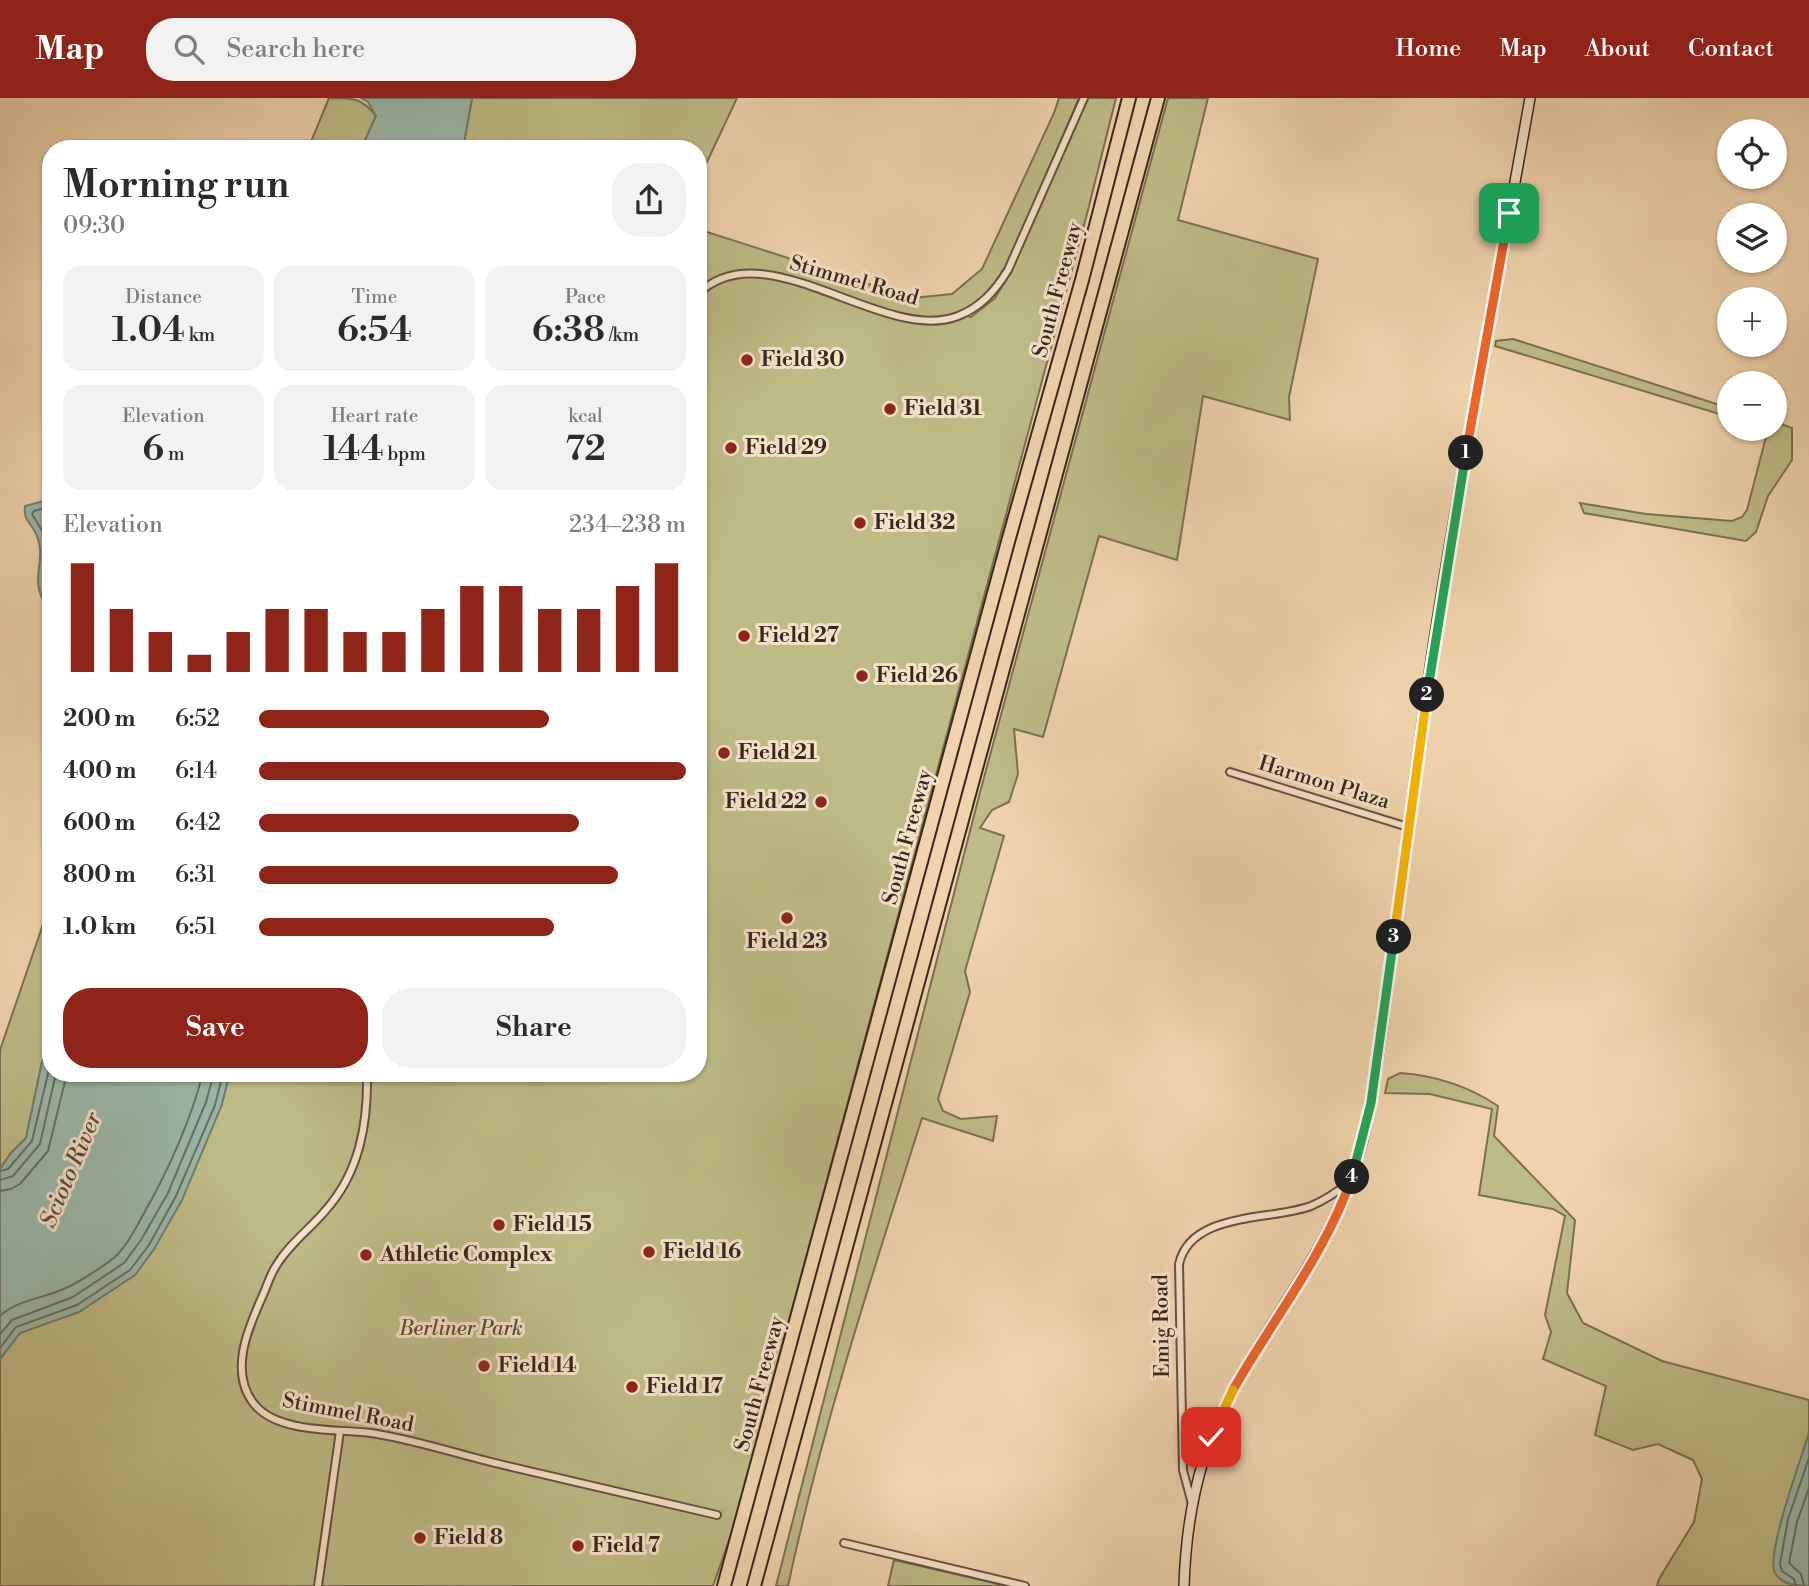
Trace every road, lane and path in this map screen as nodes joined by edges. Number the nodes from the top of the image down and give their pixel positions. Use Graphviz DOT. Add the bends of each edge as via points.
graph roads {
  1 [pos="1084,98"];
  2 [pos="1129,98"];
  3 [pos="1157,98"];
  4 [pos="1530,98"];
  5 [pos="707,288"];
  6 [pos="1230,772"];
  7 [pos="1408,827"];
  8 [pos="367,1082"];
  9 [pos="1351,1180"];
  10 [pos="341,1431"];
  11 [pos="1192,1504"];
  12 [pos="717,1515"];
  13 [pos="738,1535"];
  14 [pos="844,1544"];
  15 [pos="318,1586"];
  16 [pos="719,1586"];
  17 [pos="724,1586"];
  18 [pos="754,1586"];
  19 [pos="1025,1586"];
  20 [pos="1184,1586"];
  1 -- 5 [label="street, Stimmel Road" via="1008,270 994,292 975,308 933,321 906,318 757,273 733,275"];
  2 -- 13 [label="highway, South Freeway"];
  3 -- 18 [label="highway"];
  4 -- 7 [label="main road" via="1434,638"];
  6 -- 7 [label="street, Harmon Plaza"];
  7 -- 9 [label="main road" via="1371,1103"];
  8 -- 10 [label="street, Stimmel Road" via="361,1147 347,1179 326,1210 275,1266 242,1357 243,1381 256,1407 299,1426"];
  9 -- 11 [label="main road" via="1315,1257 1228,1400 1211,1437"];
  9 -- 11 [label="street, Emig Road" via="1309,1206 1216,1226 1194,1237 1182,1252 1183,1470"];
  10 -- 12 [label="street, Stimmel Road" via="372,1434"];
  10 -- 15 [label="street"];
  11 -- 20 [label="main road"];
  13 -- 16 [label="highway"];
  13 -- 17 [label="highway, South Freeway"];
  14 -- 19 [label="street"];
}
